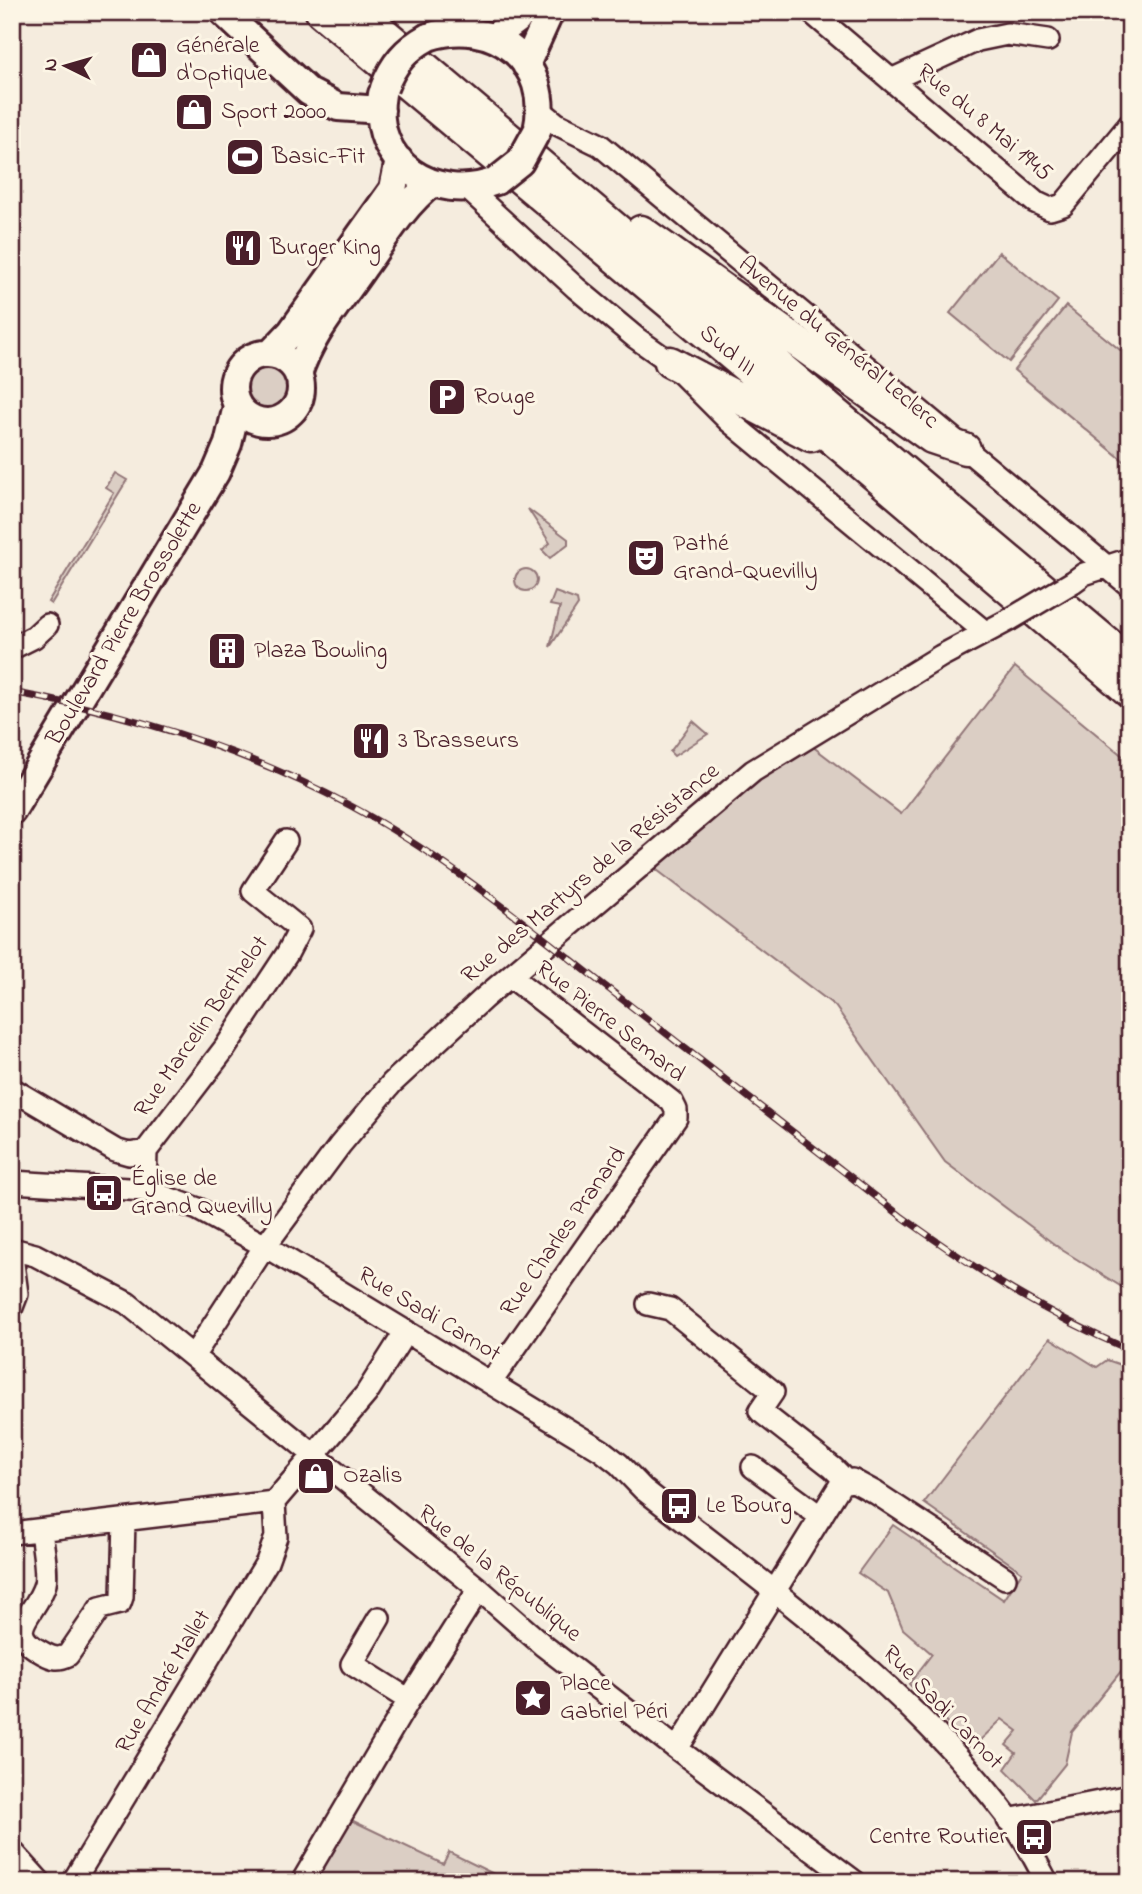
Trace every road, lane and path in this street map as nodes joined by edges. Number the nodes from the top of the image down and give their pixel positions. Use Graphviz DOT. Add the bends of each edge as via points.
graph roads {
  1 [pos="223,12"];
  2 [pos="321,12"];
  3 [pos="359,12"];
  4 [pos="522,12"];
  5 [pos="550,12"];
  6 [pos="811,12"];
  7 [pos="433,24"];
  8 [pos="494,37"];
  9 [pos="1048,40"];
  10 [pos="526,65"];
  11 [pos="891,80"];
  12 [pos="382,99"];
  13 [pos="538,121"];
  14 [pos="1130,124"];
  15 [pos="399,160"];
  16 [pos="431,184"];
  17 [pos="564,187"];
  18 [pos="468,189"];
  19 [pos="270,354"];
  20 [pos="670,362"];
  21 [pos="298,375"];
  22 [pos="237,405"];
  23 [pos="268,422"];
  24 [pos="965,449"];
  25 [pos="849,454"];
  26 [pos="216,472"];
  27 [pos="1130,559"];
  28 [pos="1106,567"];
  29 [pos="1130,586"];
  30 [pos="47,625"];
  31 [pos="985,632"];
  32 [pos="12,648"];
  33 [pos="1130,662"];
  34 [pos="1130,692"];
  35 [pos="12,811"];
  36 [pos="286,841"];
  37 [pos="510,976"];
  38 [pos="12,1089"];
  39 [pos="676,1110"];
  40 [pos="146,1151"];
  41 [pos="12,1182"];
  42 [pos="145,1190"];
  43 [pos="265,1246"];
  44 [pos="12,1250"];
  45 [pos="12,1256"];
  46 [pos="648,1304"];
  47 [pos="12,1307"];
  48 [pos="406,1331"];
  49 [pos="194,1355"];
  50 [pos="491,1382"];
  51 [pos="313,1457"];
  52 [pos="753,1467"];
  53 [pos="847,1482"];
  54 [pos="274,1502"];
  55 [pos="821,1517"];
  56 [pos="124,1520"];
  57 [pos="41,1530"];
  58 [pos="12,1533"];
  59 [pos="1005,1578"];
  60 [pos="479,1589"];
  61 [pos="775,1592"];
  62 [pos="379,1618"];
  63 [pos="409,1699"];
  64 [pos="677,1749"];
  65 [pos="1130,1796"];
  66 [pos="1009,1819"];
  67 [pos="12,1851"];
  68 [pos="40,1882"];
  69 [pos="73,1882"];
  70 [pos="302,1882"];
  71 [pos="855,1882"];
  72 [pos="1048,1882"];
  1 -- 12 [label="main road" via="309,92 338,107"];
  2 -- 25 [label="highway, Sud III"];
  3 -- 17 [label="highway, Sud III"];
  4 -- 8 [label="main road"];
  5 -- 10 [label="main road"];
  6 -- 11 [label="street, Rue du 8 Mai 1945"];
  7 -- 8 [label="main road"];
  7 -- 12 [label="main road, bridge" via="396,63"];
  8 -- 10 [label="main road"];
  9 -- 11 [label="street, Rue du 8 Mai 1945" via="1007,34 978,40"];
  10 -- 13 [label="main road" via="536,85"];
  11 -- 14 [label="street, Rue du 8 Mai 1945" via="1049,209 1063,205"];
  12 -- 15 [label="main road" via="386,137"];
  13 -- 18 [label="main road, bridge" via="520,162 496,181"];
  13 -- 24 [label="street, Avenue du Général Leclerc" via="557,124 600,145"];
  15 -- 16 [label="main road"];
  15 -- 19 [label="main road" via="393,188 291,332"];
  16 -- 18 [label="main road"];
  16 -- 21 [label="main road" via="411,201 321,328"];
  17 -- 24 [label="highway" via="657,240 932,438"];
  17 -- 33 [label="highway, Sud III"];
  18 -- 20 [label="street" via="576,288"];
  19 -- 21 [label="main road" via="284,359"];
  19 -- 22 [label="main road" via="254,356 238,370 233,385"];
  20 -- 25 [label="highway"];
  20 -- 31 [label="street" via="729,421"];
  21 -- 23 [label="main road" via="300,394 295,406 280,419"];
  22 -- 23 [label="main road" via="250,418"];
  22 -- 26 [label="main road, Boulevard Pierre Brossolette"];
  23 -- 26 [label="main road, Boulevard Pierre Brossolette"];
  24 -- 28 [label="street, Avenue du Général Leclerc"];
  25 -- 34 [label="highway, Sud III"];
  26 -- 35 [label="main road, Boulevard Pierre Brossolette"];
  27 -- 28 [label="street, Rue des Martyrs de la Résistance"];
  28 -- 29 [label="street, Avenue du Général Leclerc"];
  28 -- 31 [label="street, Rue des Martyrs de la Résistance, bridge" via="1084,574"];
  30 -- 32 [label="street" via="34,638"];
  31 -- 37 [label="street, Rue des Martyrs de la Résistance" via="753,771"];
  36 -- 40 [label="street, Rue Marcelin Berthelot" via="253,891 300,929 225,1048"];
  37 -- 39 [label="street, Rue Pierre Semard" via="672,1102"];
  37 -- 43 [label="street, Rue des Martyrs de la Résistance" via="392,1083"];
  38 -- 40 [label="street" via="115,1150 129,1154"];
  39 -- 50 [label="street, Rue Charles Pranard" via="676,1118"];
  40 -- 42 [label="street, Rue Marcelin Berthelot"];
  41 -- 42 [label="street, Rue Sadi Carnot"];
  42 -- 43 [label="street, Rue Sadi Carnot" via="198,1209"];
  43 -- 48 [label="street, Rue Sadi Carnot"];
  43 -- 49 [label="street, Rue des Martyrs de la Résistance"];
  44 -- 49 [label="street, Rue de la République" via="35,1255 127,1303"];
  45 -- 47 [label="street" via="17,1294"];
  46 -- 53 [label="street" via="670,1309 773,1392 760,1410"];
  48 -- 50 [label="street, Rue Sadi Carnot"];
  48 -- 51 [label="street" via="366,1394"];
  49 -- 51 [label="street, Rue de la République"];
  50 -- 61 [label="street, Rue Sadi Carnot" via="620,1464 643,1489"];
  51 -- 54 [label="street"];
  51 -- 60 [label="street, Rue de la République"];
  52 -- 55 [label="street"];
  53 -- 55 [label="street" via="841,1484"];
  53 -- 59 [label="street" via="852,1480 876,1493"];
  54 -- 56 [label="street"];
  54 -- 69 [label="street, Rue André Mallet" via="276,1536 267,1562"];
  55 -- 61 [label="street"];
  56 -- 57 [label="street"];
  56 -- 57 [label="street" via="120,1603 100,1608 62,1658 26,1646 21,1639 20,1629 46,1583"];
  57 -- 58 [label="street"];
  60 -- 63 [label="street"];
  60 -- 64 [label="street, Rue de la République"];
  61 -- 64 [label="street"];
  61 -- 66 [label="street, Rue Sadi Carnot" via="874,1673 970,1771"];
  62 -- 63 [label="street" via="352,1664"];
  63 -- 70 [label="street"];
  64 -- 71 [label="street, Rue de la République"];
  65 -- 66 [label="street"];
  66 -- 72 [label="street, Rue Sadi Carnot"];
  67 -- 68 [label="street"];
}
